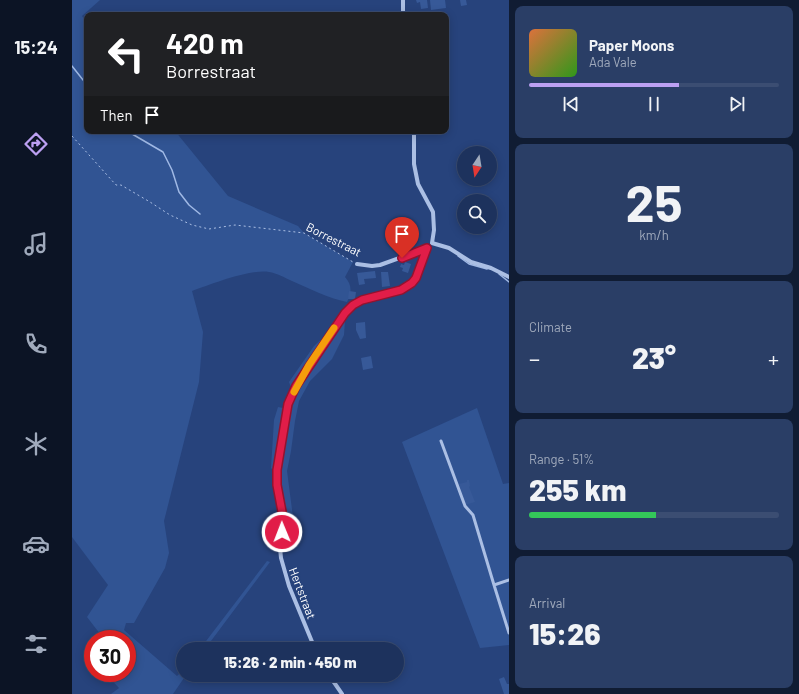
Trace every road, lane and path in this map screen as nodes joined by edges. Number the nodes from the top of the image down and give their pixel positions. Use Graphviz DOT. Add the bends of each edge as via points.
graph roads {
  1 [pos="403,0"];
  2 [pos="403,12"];
  3 [pos="414,134"];
  4 [pos="72,136"];
  5 [pos="432,243"];
  6 [pos="427,248"];
  7 [pos="357,264"];
  8 [pos="509,277"];
  9 [pos="442,441"];
  10 [pos="509,580"];
  11 [pos="494,585"];
  12 [pos="509,633"];
  13 [pos="312,642"];
  14 [pos="334,682"];
  15 [pos="342,694"];
  1 -- 2 [label="street"];
  3 -- 5 [label="street" via="414,164 418,184 433,212"];
  4 -- 7 [label="path, Borrestraat" via="116,185 121,185 170,215 192,225 209,229 235,224 304,233"];
  5 -- 6 [label="street, Borrestraat"];
  5 -- 8 [label="street" via="449,248 470,262"];
  6 -- 7 [label="street, Borrestraat" via="380,265"];
  6 -- 13 [label="street, Hertstraat" via="412,283 401,290 362,300 345,313 309,365 288,404 277,470 283,517 281,558 289,586"];
  9 -- 11 [label="lane" via="465,506 473,515"];
  10 -- 11 [label="lane"];
  11 -- 12 [label="lane"];
  14 -- 15 [label="street"];
}
